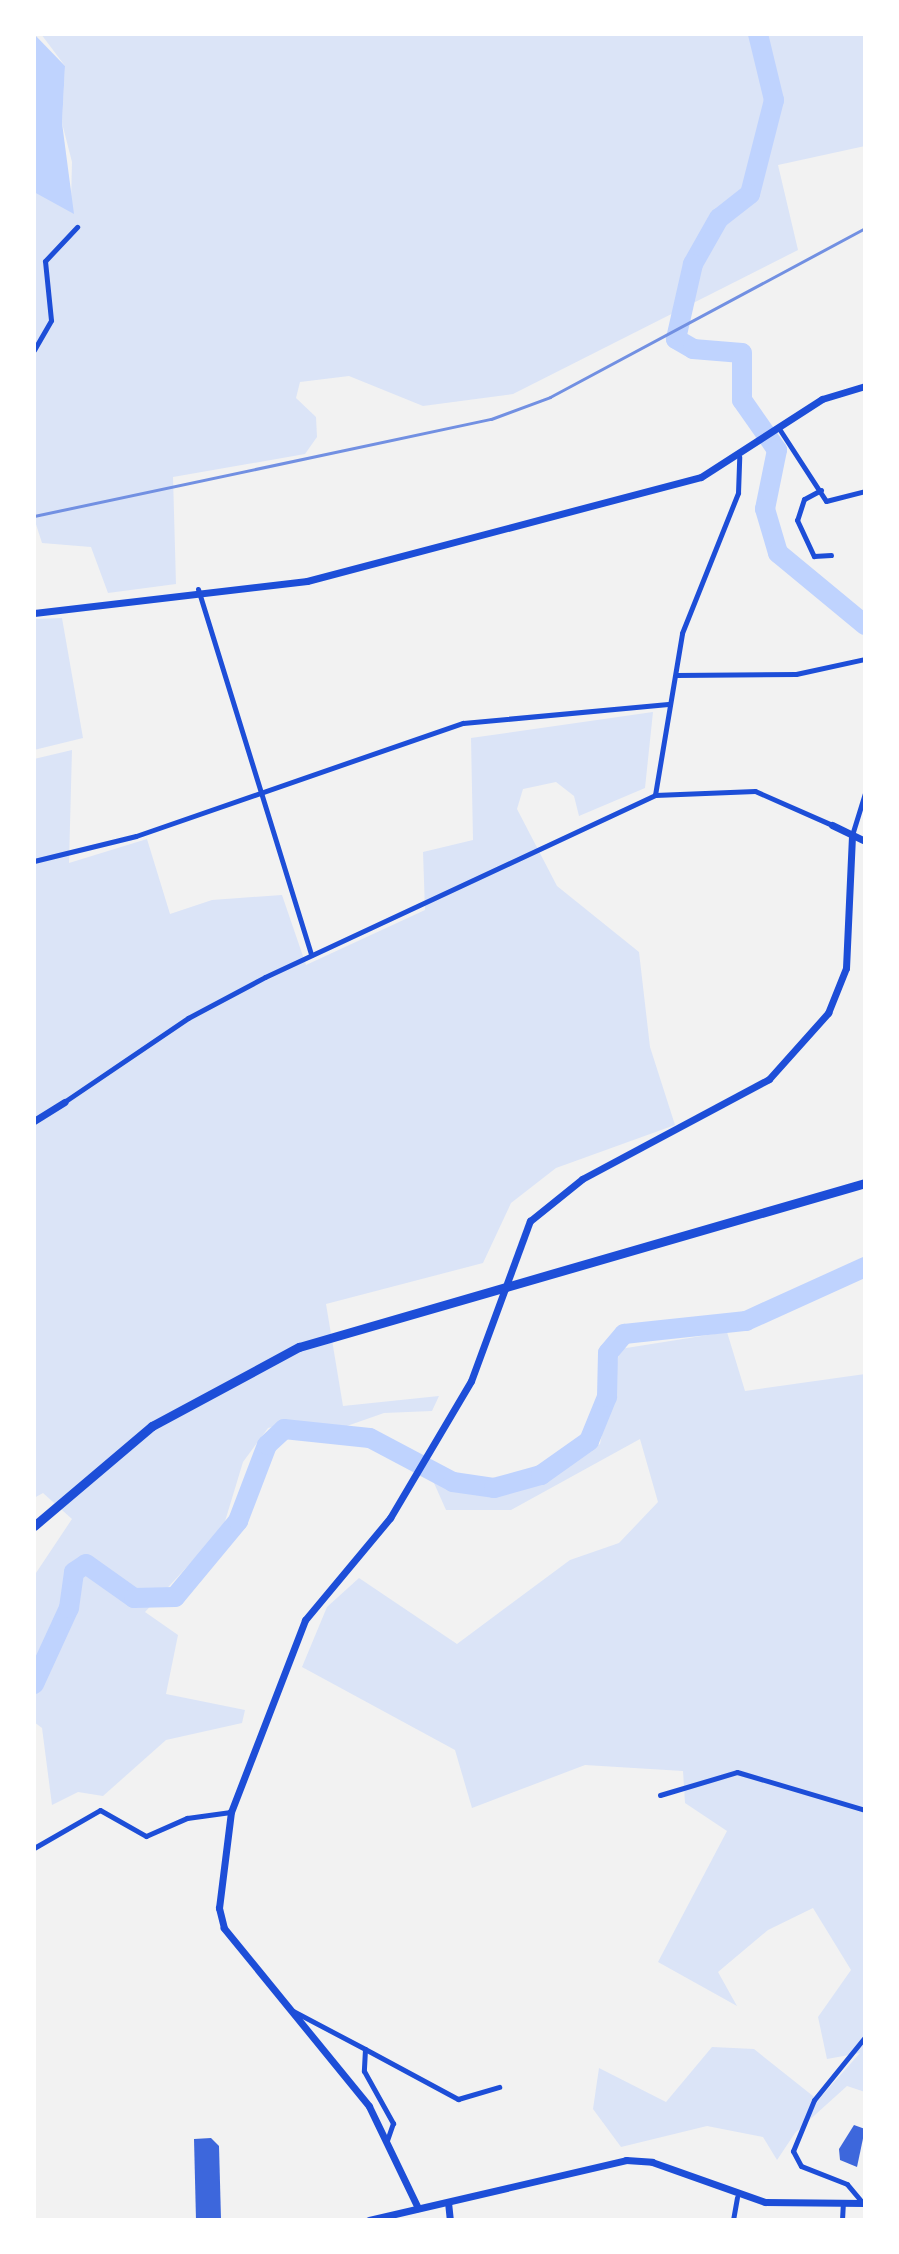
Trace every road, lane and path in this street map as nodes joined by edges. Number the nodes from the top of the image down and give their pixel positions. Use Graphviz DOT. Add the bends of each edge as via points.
graph roads {
  1 [pos="77,227"];
  2 [pos="34,350"];
  3 [pos="865,386"];
  4 [pos="777,428"];
  5 [pos="739,457"];
  6 [pos="821,490"];
  7 [pos="865,491"];
  8 [pos="831,555"];
  9 [pos="198,589"];
  10 [pos="34,613"];
  11 [pos="865,659"];
  12 [pos="676,675"];
  13 [pos="668,704"];
  14 [pos="865,793"];
  15 [pos="263,794"];
  16 [pos="655,795"];
  17 [pos="832,825"];
  18 [pos="852,835"];
  19 [pos="865,841"];
  20 [pos="34,861"];
  21 [pos="311,955"];
  22 [pos="64,1102"];
  23 [pos="34,1121"];
  24 [pos="863,1184"];
  25 [pos="504,1285"];
  26 [pos="34,1526"];
  27 [pos="660,1795"];
  28 [pos="865,1810"];
  29 [pos="231,1812"];
  30 [pos="34,1848"];
  31 [pos="287,2009"];
  32 [pos="865,2037"];
  33 [pos="365,2049"];
  34 [pos="499,2087"];
  35 [pos="387,2140"];
  36 [pos="737,2197"];
  37 [pos="448,2202"];
  38 [pos="843,2202"];
  39 [pos="864,2203"];
  40 [pos="418,2208"];
  41 [pos="369,2220"];
  42 [pos="450,2220"];
  43 [pos="733,2220"];
  44 [pos="842,2220"];
  1 -- 2 [label="street" via="45,261 51,320"];
  3 -- 4 [label="street" via="822,399"];
  4 -- 5 [label="street"];
  4 -- 6 [label="street"];
  5 -- 9 [label="street" via="701,477 321,578"];
  5 -- 12 [label="street" via="738,493 682,633"];
  6 -- 7 [label="street" via="826,501"];
  6 -- 8 [label="street" via="804,499 797,520 814,556"];
  9 -- 10 [label="street"];
  9 -- 15 [label="street"];
  11 -- 12 [label="street" via="796,674"];
  12 -- 13 [label="street"];
  13 -- 15 [label="street" via="463,723"];
  13 -- 16 [label="street"];
  14 -- 18 [label="street"];
  15 -- 20 [label="street"];
  15 -- 21 [label="street"];
  16 -- 17 [label="street" via="755,791"];
  16 -- 21 [label="street"];
  17 -- 18 [label="street"];
  18 -- 19 [label="street"];
  18 -- 25 [label="street" via="846,968 828,1013 769,1079 539,1210 516,1243"];
  21 -- 22 [label="street" via="188,1018"];
  22 -- 23 [label="street"];
  24 -- 25 [label="highway"];
  25 -- 26 [label="highway" via="299,1347 233,1379 152,1426"];
  25 -- 29 [label="street" via="471,1381 430,1453 305,1620"];
  27 -- 28 [label="street" via="737,1772"];
  29 -- 30 [label="street" via="187,1818 146,1836 100,1810"];
  29 -- 31 [label="street" via="219,1908 224,1928"];
  31 -- 33 [label="street"];
  31 -- 35 [label="street" via="369,2106"];
  32 -- 39 [label="street" via="814,2100 793,2151 801,2166 847,2184"];
  33 -- 34 [label="street" via="458,2099 479,2099"];
  33 -- 35 [label="street" via="364,2071 393,2123"];
  35 -- 40 [label="street"];
  36 -- 37 [label="street" via="652,2162 626,2160"];
  36 -- 38 [label="street"];
  36 -- 43 [label="street"];
  37 -- 40 [label="street"];
  37 -- 42 [label="street"];
  38 -- 39 [label="street"];
  38 -- 44 [label="street"];
  40 -- 41 [label="street"];
}
